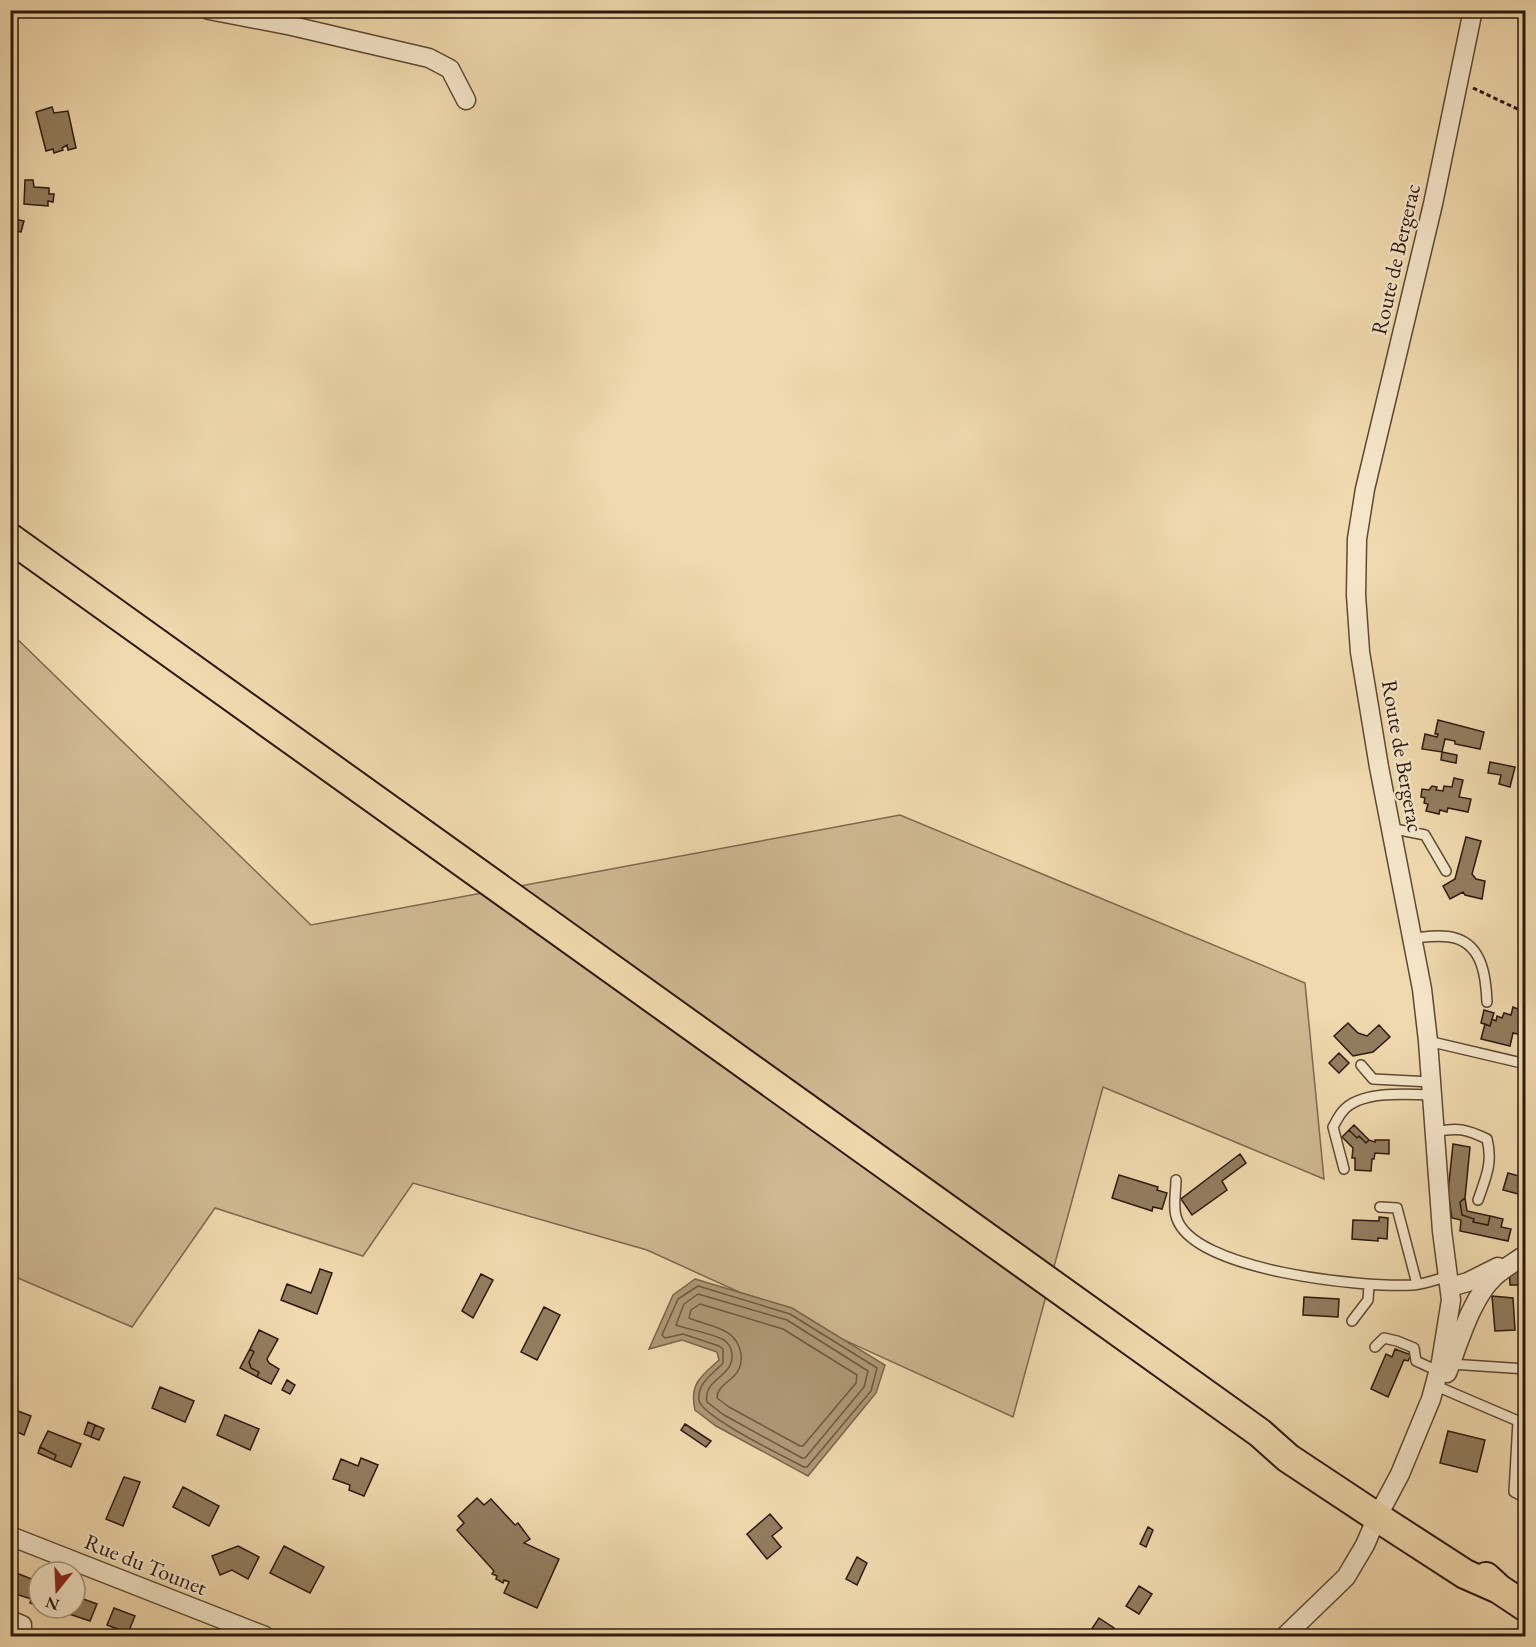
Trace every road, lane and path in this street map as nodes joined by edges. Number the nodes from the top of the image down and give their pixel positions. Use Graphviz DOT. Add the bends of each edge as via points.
graph roads {
  1 [pos="209,10"];
  2 [pos="1473,10"];
  3 [pos="1458,81"];
  4 [pos="466,100"];
  5 [pos="1526,113"];
  6 [pos="10,538"];
  7 [pos="1390,828"];
  8 [pos="1446,871"];
  9 [pos="1412,938"];
  10 [pos="1487,1002"];
  11 [pos="1428,1041"];
  12 [pos="1526,1064"];
  13 [pos="1361,1065"];
  14 [pos="1432,1088"];
  15 [pos="1435,1132"];
  16 [pos="1344,1169"];
  17 [pos="1176,1180"];
  18 [pos="1479,1200"];
  19 [pos="1380,1207"];
  20 [pos="1524,1256"];
  21 [pos="1417,1284"];
  22 [pos="1369,1285"];
  23 [pos="1488,1285"];
  24 [pos="1450,1288"];
  25 [pos="1352,1321"];
  26 [pos="1375,1347"];
  27 [pos="1526,1369"];
  28 [pos="1440,1381"];
  29 [pos="1526,1498"];
  30 [pos="1380,1512"];
  31 [pos="10,1536"];
  32 [pos="1526,1607"];
  33 [pos="10,1620"];
  34 [pos="22,1636"];
  35 [pos="264,1636"];
  36 [pos="1285,1636"];
  1 -- 4 [label="street" via="429,58 450,69"];
  2 -- 3 [label="street, Route de Bergerac"];
  3 -- 5 [label="path"];
  3 -- 7 [label="street, Route de Bergerac" via="1433,204 1369,469 1357,539 1360,652"];
  6 -- 30 [label="main road" via="1260,1433 1295,1447"];
  7 -- 8 [label="lane" via="1425,835"];
  7 -- 9 [label="street, Route de Bergerac"];
  9 -- 10 [label="lane" via="1456,938 1468,946 1486,975"];
  9 -- 11 [label="street, Route de Bergerac"];
  11 -- 12 [label="lane"];
  11 -- 14 [label="street, Route de Bergerac"];
  13 -- 14 [label="lane" via="1373,1079"];
  14 -- 15 [label="street, Route de Bergerac"];
  14 -- 16 [label="lane" via="1391,1093 1344,1109 1333,1127"];
  15 -- 18 [label="lane" via="1456,1128 1487,1139 1490,1166"];
  15 -- 24 [label="street, Route de Bergerac"];
  17 -- 22 [label="lane" via="1176,1217 1189,1236 1211,1250 1271,1271"];
  19 -- 21 [label="lane" via="1397,1208"];
  20 -- 23 [label="street" via="1494,1276"];
  20 -- 24 [label="street"];
  21 -- 22 [label="lane"];
  21 -- 24 [label="lane"];
  22 -- 25 [label="lane" via="1368,1300"];
  23 -- 24 [label="street" via="1469,1299"];
  23 -- 28 [label="street" via="1480,1294"];
  24 -- 28 [label="street, Route de Bergerac"];
  26 -- 28 [label="lane" via="1384,1338 1414,1348 1416,1361"];
  27 -- 28 [label="lane"];
  28 -- 29 [label="lane" via="1518,1421 1514,1492"];
  28 -- 30 [label="street, Route de Bergerac"];
  30 -- 32 [label="main road" via="1471,1564"];
  30 -- 36 [label="street, Route de Bergerac" via="1346,1577"];
  31 -- 35 [label="street, Rue du Tounet"];
  33 -- 34 [label="street" via="22,1625"];
}
